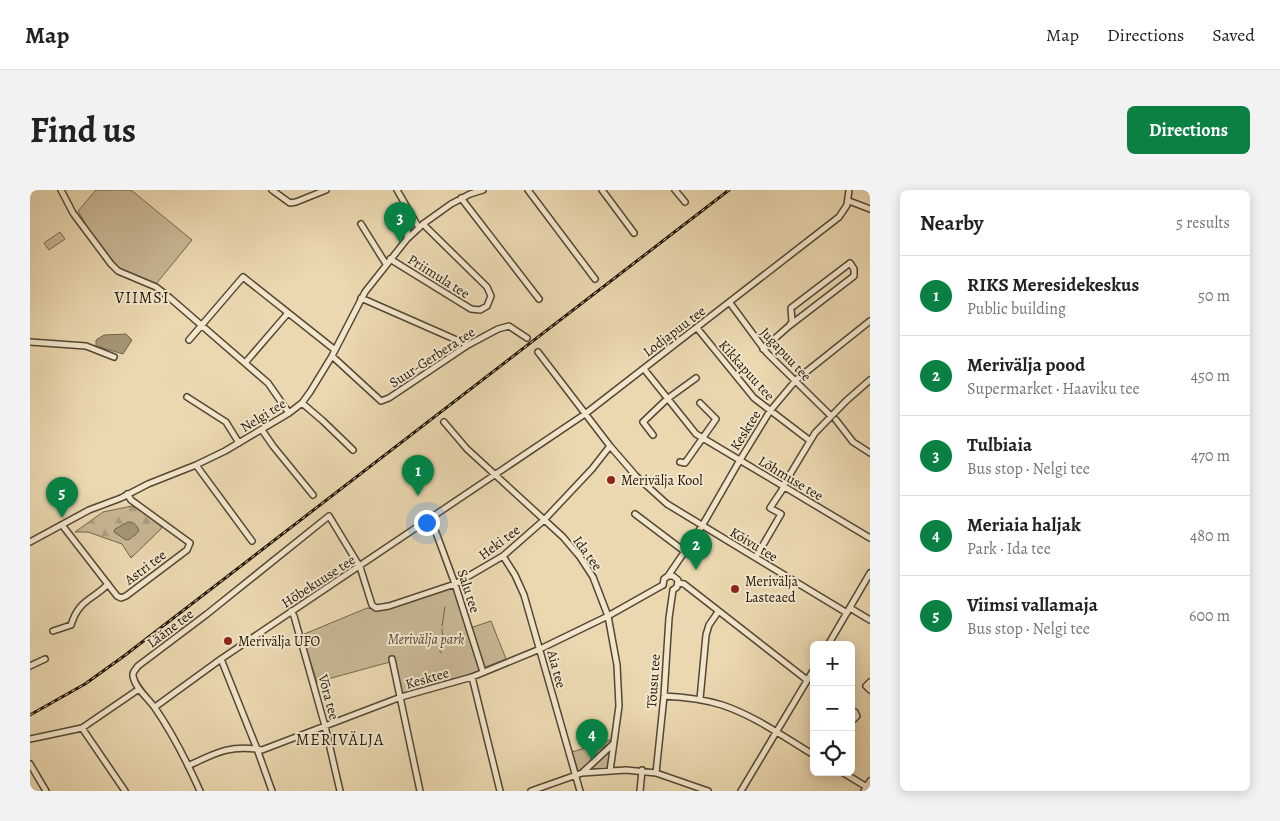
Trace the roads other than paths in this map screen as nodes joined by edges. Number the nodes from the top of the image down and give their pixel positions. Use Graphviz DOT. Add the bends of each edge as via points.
graph roads {
  1 [pos="61,190"];
  2 [pos="272,190"];
  3 [pos="326,190"];
  4 [pos="397,190"];
  5 [pos="483,190"];
  6 [pos="528,190"];
  7 [pos="602,190"];
  8 [pos="675,190"];
  9 [pos="849,190"];
  10 [pos="461,198"];
  11 [pos="848,201"];
  12 [pos="684,202"];
  13 [pos="870,209"];
  14 [pos="409,212"];
  15 [pos="361,224"];
  16 [pos="421,226"];
  17 [pos="634,233"];
  18 [pos="407,239"];
  19 [pos="390,259"];
  20 [pos="386,264"];
  21 [pos="595,279"];
  22 [pos="361,298"];
  23 [pos="539,299"];
  24 [pos="730,302"];
  25 [pos="288,313"];
  26 [pos="870,321"];
  27 [pos="202,326"];
  28 [pos="790,326"];
  29 [pos="697,328"];
  30 [pos="527,338"];
  31 [pos="189,340"];
  32 [pos="30,342"];
  33 [pos="468,345"];
  34 [pos="763,349"];
  35 [pos="538,352"];
  36 [pos="334,353"];
  37 [pos="114,357"];
  38 [pos="245,363"];
  39 [pos="644,368"];
  40 [pos="696,378"];
  41 [pos="870,380"];
  42 [pos="794,382"];
  43 [pos="187,397"];
  44 [pos="667,399"];
  45 [pos="700,402"];
  46 [pos="302,403"];
  47 [pos="770,412"];
  48 [pos="289,413"];
  49 [pos="585,414"];
  50 [pos="833,418"];
  51 [pos="444,422"];
  52 [pos="262,430"];
  53 [pos="653,435"];
  54 [pos="702,439"];
  55 [pos="809,440"];
  56 [pos="239,443"];
  57 [pos="610,446"];
  58 [pos="353,450"];
  59 [pos="870,453"];
  60 [pos="740,460"];
  61 [pos="680,462"];
  62 [pos="196,465"];
  63 [pos="496,476"];
  64 [pos="784,486"];
  65 [pos="127,494"];
  66 [pos="313,495"];
  67 [pos="635,514"];
  68 [pos="431,519"];
  69 [pos="544,520"];
  70 [pos="62,524"];
  71 [pos="702,526"];
  72 [pos="870,538"];
  73 [pos="252,541"];
  74 [pos="30,542"];
  75 [pos="684,551"];
  76 [pos="503,556"];
  77 [pos="756,557"];
  78 [pos="360,567"];
  79 [pos="870,573"];
  80 [pos="668,576"];
  81 [pos="678,583"];
  82 [pos="108,584"];
  83 [pos="455,584"];
  84 [pos="663,584"];
  85 [pos="673,590"];
  86 [pos="848,610"];
  87 [pos="291,611"];
  88 [pos="718,612"];
  89 [pos="608,616"];
  90 [pos="870,620"];
  91 [pos="53,631"];
  92 [pos="830,641"];
  93 [pos="540,649"];
  94 [pos="45,659"];
  95 [pos="221,659"];
  96 [pos="392,659"];
  97 [pos="30,666"];
  98 [pos="483,672"];
  99 [pos="810,675"];
  100 [pos="472,677"];
  101 [pos="807,680"];
  102 [pos="870,682"];
  103 [pos="139,689"];
  104 [pos="870,690"];
  105 [pos="664,696"];
  106 [pos="401,697"];
  107 [pos="700,699"];
  108 [pos="155,707"];
  109 [pos="325,726"];
  110 [pos="82,728"];
  111 [pos="776,732"];
  112 [pos="30,739"];
  113 [pos="614,744"];
  114 [pos="258,749"];
  115 [pos="810,753"];
  116 [pos="30,764"];
  117 [pos="188,766"];
  118 [pos="642,770"];
  119 [pos="610,771"];
  120 [pos="656,773"];
  121 [pos="579,774"];
  122 [pos="848,776"];
  123 [pos="870,781"];
  124 [pos="867,789"];
  125 [pos="46,791"];
  126 [pos="125,791"];
  127 [pos="200,791"];
  128 [pos="272,791"];
  129 [pos="340,791"];
  130 [pos="420,791"];
  131 [pos="500,791"];
  132 [pos="531,791"];
  133 [pos="580,791"];
  134 [pos="640,791"];
  135 [pos="708,791"];
  136 [pos="741,791"];
  1 -- 27 [label="street" via="73,212 118,271 156,287"];
  2 -- 3 [label="street" via="290,203"];
  4 -- 14 [label="street"];
  5 -- 10 [label="street, Nelgi tee"];
  6 -- 21 [label="street"];
  7 -- 17 [label="street"];
  8 -- 12 [label="street"];
  9 -- 11 [label="street"];
  10 -- 16 [label="street, Nelgi tee"];
  10 -- 23 [label="street"];
  11 -- 13 [label="street"];
  11 -- 24 [label="street, Lodjapuu tee" via="839,217"];
  14 -- 16 [label="street"];
  14 -- 18 [label="street"];
  15 -- 20 [label="street"];
  16 -- 18 [label="street, Nelgi tee"];
  16 -- 19 [label="street, Priimula tee" via="487,287 491,296 487,306 480,310 471,309"];
  18 -- 19 [label="street, Nelgi tee"];
  19 -- 20 [label="street, Nelgi tee"];
  20 -- 22 [label="street, Nelgi tee"];
  22 -- 33 [label="street"];
  22 -- 36 [label="street, Nelgi tee"];
  24 -- 29 [label="street, Lodjapuu tee"];
  24 -- 34 [label="street, Jugapuu tee"];
  25 -- 27 [label="street" via="243,277"];
  25 -- 36 [label="street"];
  25 -- 38 [label="street"];
  26 -- 42 [label="street, Kesktee"];
  27 -- 31 [label="street"];
  27 -- 38 [label="street"];
  28 -- 28 [label="street" via="791,308 850,263 855,273 851,279"];
  28 -- 34 [label="street"];
  29 -- 39 [label="street, Lodjapuu tee"];
  29 -- 47 [label="street, Kikkapuu tee" via="754,398"];
  30 -- 33 [label="street, Suur-Gerbera tee" via="509,326"];
  32 -- 37 [label="street" via="86,346"];
  33 -- 36 [label="street, Suur-Gerbera tee" via="381,401"];
  34 -- 42 [label="street, Jugapuu tee"];
  35 -- 49 [label="street, Kõivu tee"];
  36 -- 46 [label="street, Nelgi tee"];
  38 -- 48 [label="street" via="268,383"];
  39 -- 44 [label="street, Lõhmuse tee"];
  39 -- 49 [label="street, Lodjapuu tee"];
  40 -- 44 [label="street"];
  41 -- 50 [label="street"];
  42 -- 47 [label="street, Kesktee"];
  42 -- 50 [label="street, Jugapuu tee"];
  43 -- 56 [label="street" via="226,422"];
  44 -- 53 [label="street" via="643,422"];
  44 -- 54 [label="street, Lõhmuse tee"];
  45 -- 54 [label="street" via="716,419"];
  46 -- 48 [label="street, Nelgi tee"];
  46 -- 58 [label="street"];
  47 -- 55 [label="street, Kikkapuu tee"];
  47 -- 60 [label="street, Kesktee"];
  48 -- 52 [label="street, Nelgi tee"];
  49 -- 57 [label="street, Kõivu tee"];
  49 -- 63 [label="street, Lodjapuu tee"];
  50 -- 55 [label="street"];
  50 -- 59 [label="street, Jugapuu tee" via="853,442"];
  51 -- 63 [label="street, Ida tee"];
  52 -- 56 [label="street, Nelgi tee"];
  52 -- 66 [label="street"];
  54 -- 60 [label="street, Lõhmuse tee"];
  54 -- 61 [label="street" via="685,464"];
  55 -- 64 [label="street"];
  56 -- 62 [label="street, Nelgi tee"];
  57 -- 69 [label="street, Heki tee"];
  57 -- 71 [label="street, Kõivu tee" via="667,504"];
  60 -- 64 [label="street, Lõhmuse tee"];
  60 -- 71 [label="street, Kesktee"];
  62 -- 65 [label="street, Nelgi tee"];
  62 -- 73 [label="street"];
  63 -- 68 [label="street, Hõbekuuse tee"];
  63 -- 69 [label="street, Ida tee"];
  64 -- 72 [label="street, Lõhmuse tee"];
  64 -- 77 [label="street" via="770,508 781,514"];
  65 -- 70 [label="street, Nelgi tee"];
  65 -- 82 [label="street, Astri tee" via="190,543 187,550 126,596 117,596"];
  67 -- 75 [label="street"];
  68 -- 78 [label="street, Hõbekuuse tee"];
  68 -- 83 [label="street, Salu tee"];
  69 -- 76 [label="street, Heki tee"];
  69 -- 89 [label="street, Ida tee" via="580,557 593,577"];
  70 -- 74 [label="street, Nelgi tee"];
  70 -- 82 [label="street, Astri tee"];
  71 -- 75 [label="street, Kesktee"];
  71 -- 77 [label="street, Kõivu tee"];
  75 -- 80 [label="street, Kesktee"];
  76 -- 83 [label="street, Heki tee"];
  76 -- 93 [label="street, Aia tee" via="524,595"];
  77 -- 86 [label="street, Kõivu tee"];
  78 -- 83 [label="street, Heki tee" via="372,605 376,608"];
  78 -- 87 [label="street, Hõbekuuse tee"];
  78 -- 103 [label="street, Lääne tee" via="329,516 138,666 132,675"];
  79 -- 86 [label="street"];
  80 -- 81 [label="street" via="675,577"];
  80 -- 84 [label="street"];
  81 -- 85 [label="street"];
  81 -- 88 [label="street" via="684,584"];
  82 -- 91 [label="street" via="86,600 71,625"];
  83 -- 98 [label="street, Salu tee"];
  84 -- 85 [label="street" via="666,589"];
  84 -- 89 [label="street, Kesktee"];
  85 -- 105 [label="street, Tõusu tee"];
  86 -- 90 [label="street, Kõivu tee"];
  86 -- 92 [label="street"];
  87 -- 95 [label="street, Hõbekuuse tee"];
  87 -- 109 [label="street, Võra tee"];
  88 -- 101 [label="street"];
  88 -- 107 [label="street" via="706,635"];
  89 -- 93 [label="street, Kesktee"];
  89 -- 113 [label="street, Ida tee" via="619,685"];
  93 -- 98 [label="street, Kesktee"];
  93 -- 121 [label="street, Aia tee"];
  94 -- 97 [label="street"];
  95 -- 108 [label="street, Hõbekuuse tee"];
  95 -- 114 [label="street"];
  96 -- 106 [label="street"];
  98 -- 100 [label="street, Kesktee"];
  99 -- 101 [label="street"];
  100 -- 106 [label="street, Kesktee"];
  100 -- 131 [label="street"];
  101 -- 111 [label="street"];
  102 -- 104 [label="street" via="866,686"];
  103 -- 108 [label="street"];
  103 -- 110 [label="street"];
  105 -- 107 [label="street"];
  105 -- 120 [label="street, Tõusu tee"];
  106 -- 109 [label="street, Kesktee"];
  106 -- 130 [label="street"];
  107 -- 111 [label="street" via="743,713"];
  108 -- 117 [label="street"];
  109 -- 114 [label="street, Kesktee"];
  109 -- 129 [label="street, Võra tee"];
  110 -- 112 [label="street"];
  110 -- 126 [label="street"];
  111 -- 115 [label="street"];
  111 -- 136 [label="street"];
  113 -- 119 [label="street, Ida tee"];
  113 -- 121 [label="street"];
  114 -- 117 [label="street, Kesktee" via="224,749"];
  114 -- 128 [label="street"];
  116 -- 125 [label="street"];
  117 -- 127 [label="street"];
  118 -- 119 [label="street"];
  118 -- 120 [label="street"];
  118 -- 134 [label="street"];
  119 -- 121 [label="street"];
  120 -- 135 [label="street"];
  121 -- 132 [label="street"];
  121 -- 133 [label="street, Aia tee"];
  122 -- 124 [label="street"];
  123 -- 124 [label="street"];
}
